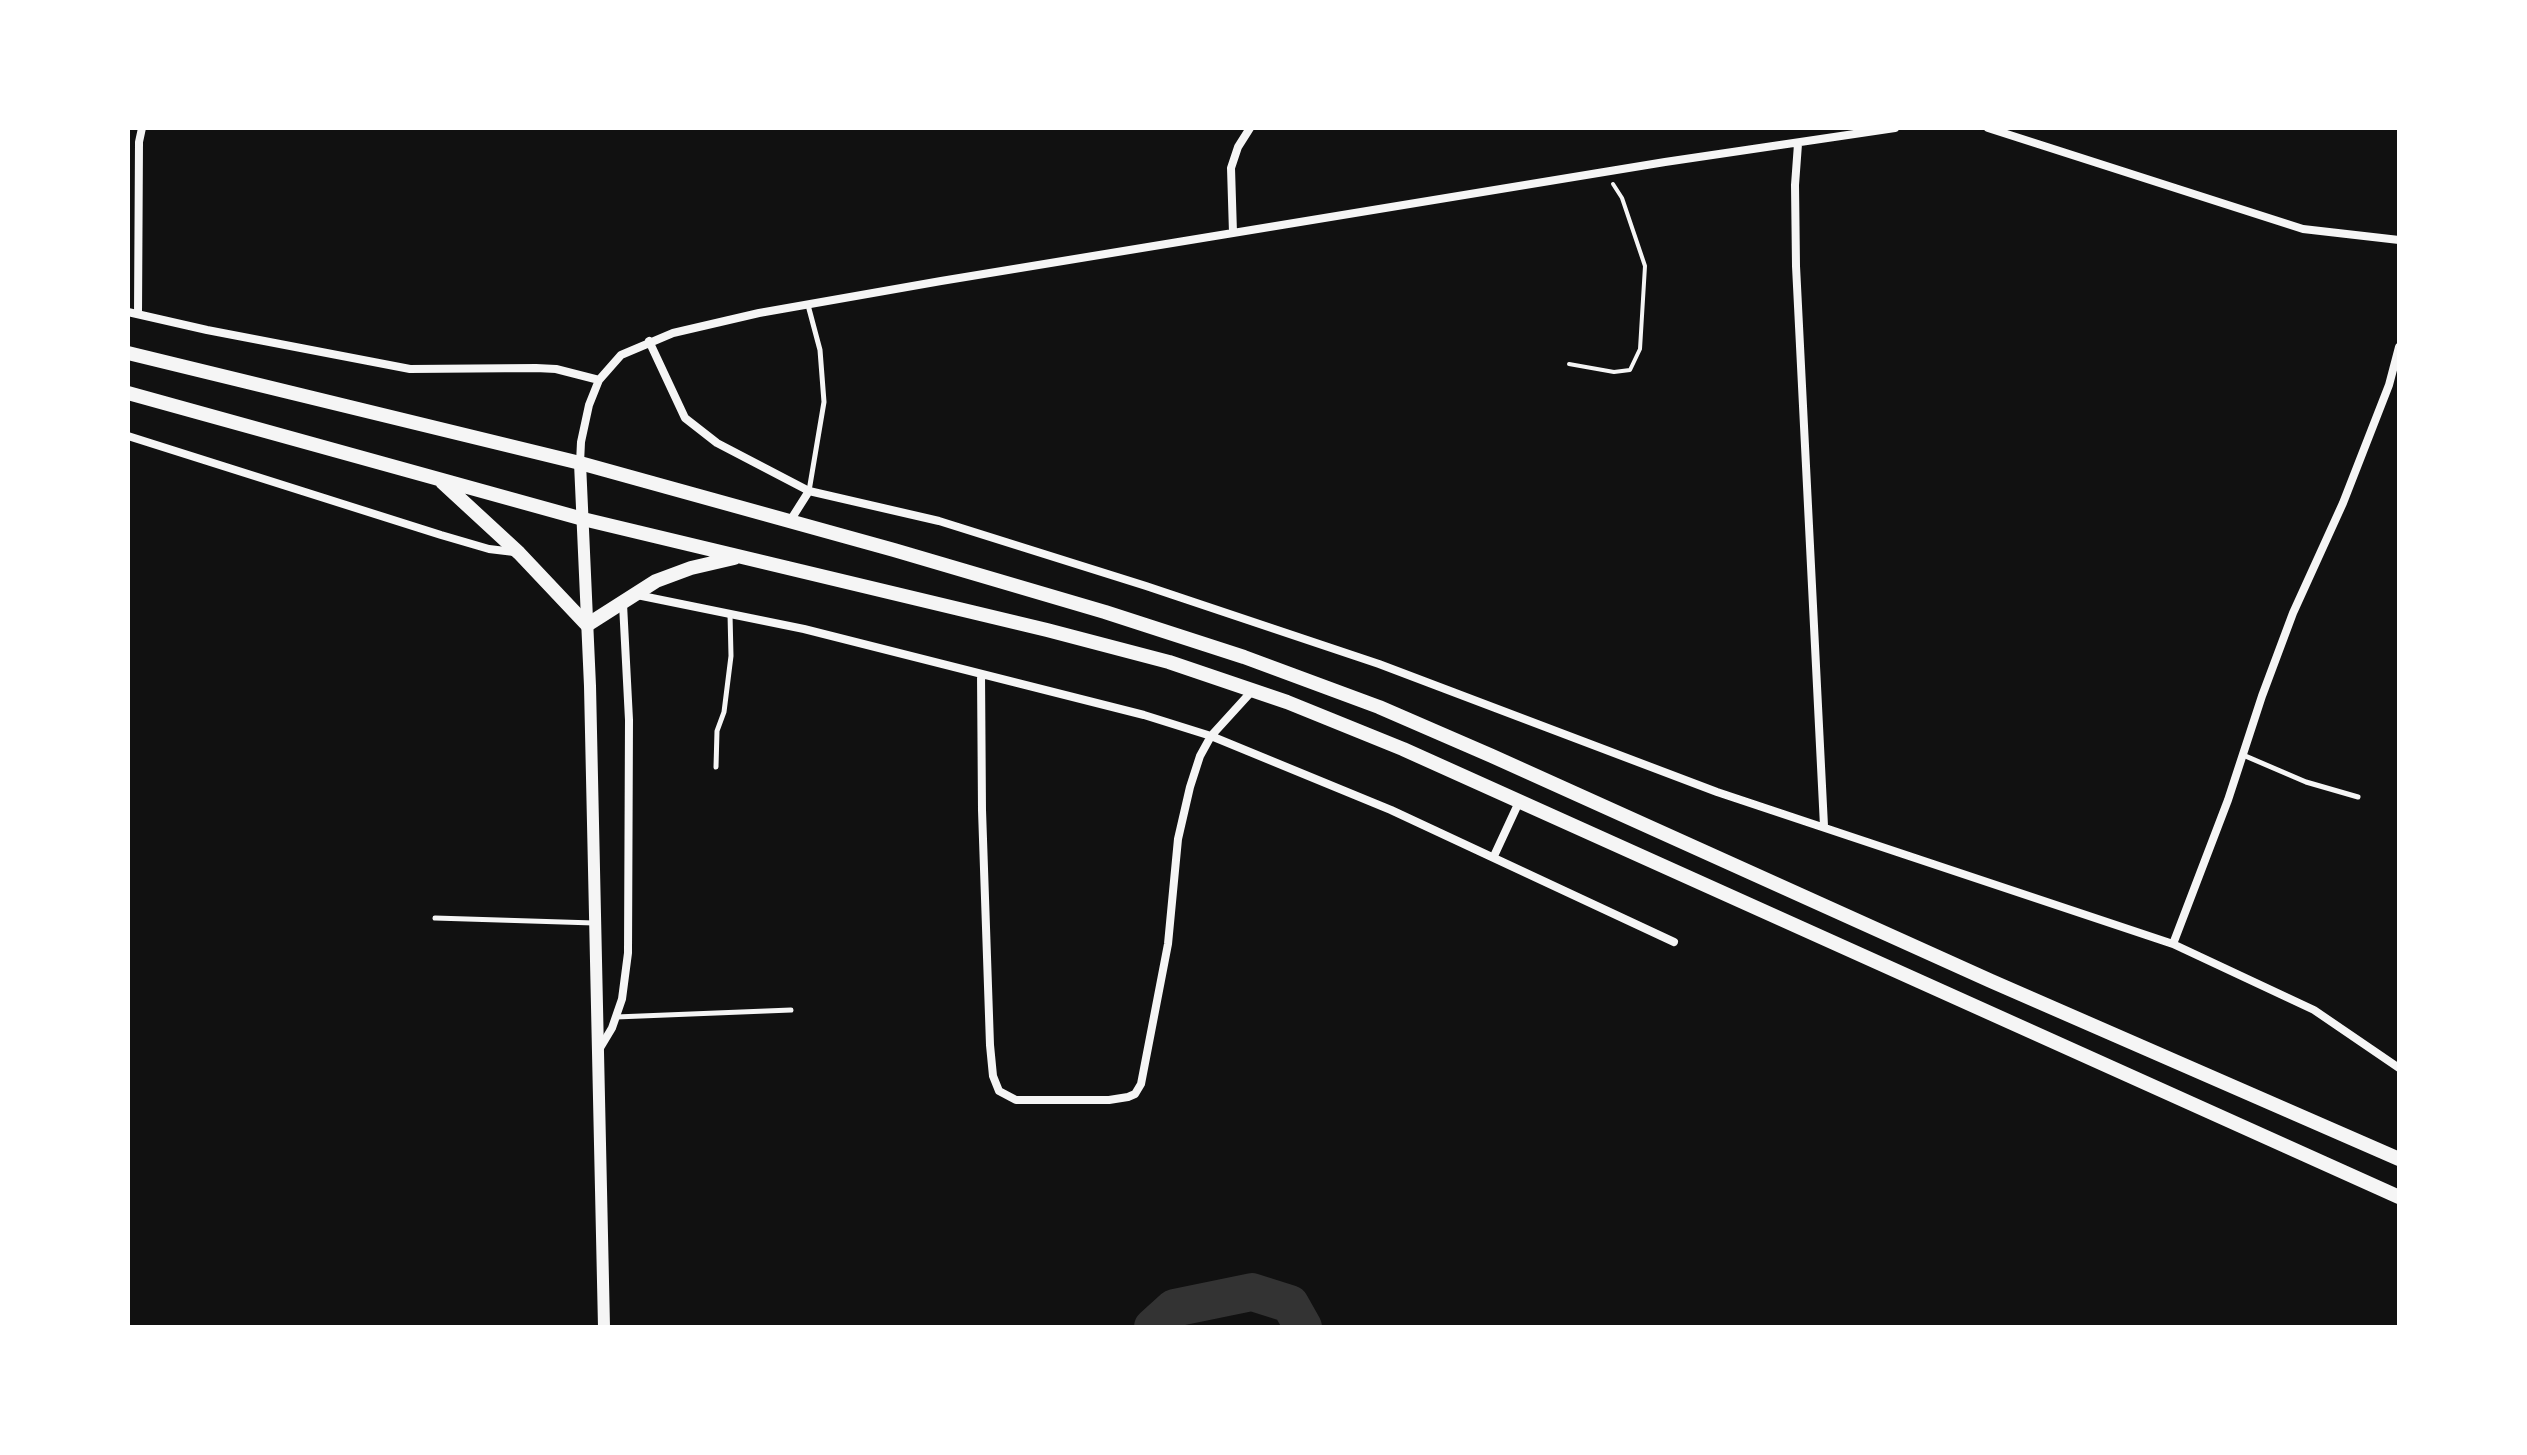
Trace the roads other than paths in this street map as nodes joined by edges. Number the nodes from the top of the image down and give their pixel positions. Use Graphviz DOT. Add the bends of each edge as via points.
graph roads {
  1 [pos="142,128"];
  2 [pos="1250,128"];
  3 [pos="1895,128"];
  4 [pos="1988,128"];
  5 [pos="1843,132"];
  6 [pos="1798,144"];
  7 [pos="1233,233"];
  8 [pos="2399,240"];
  9 [pos="808,304"];
  10 [pos="128,312"];
  11 [pos="138,314"];
  12 [pos="649,341"];
  13 [pos="2399,347"];
  14 [pos="128,353"];
  15 [pos="599,380"];
  16 [pos="128,393"];
  17 [pos="128,436"];
  18 [pos="580,463"];
  19 [pos="442,481"];
  20 [pos="809,491"];
  21 [pos="583,519"];
  22 [pos="790,521"];
  23 [pos="519,553"];
  24 [pos="739,557"];
  25 [pos="637,595"];
  26 [pos="623,604"];
  27 [pos="730,613"];
  28 [pos="587,625"];
  29 [pos="981,674"];
  30 [pos="1252,691"];
  31 [pos="1211,736"];
  32 [pos="2242,755"];
  33 [pos="716,767"];
  34 [pos="2358,797"];
  35 [pos="1519,802"];
  36 [pos="1824,826"];
  37 [pos="1494,856"];
  38 [pos="435,918"];
  39 [pos="595,923"];
  40 [pos="1674,942"];
  41 [pos="2173,944"];
  42 [pos="791,1010"];
  43 [pos="616,1017"];
  44 [pos="597,1052"];
  45 [pos="2399,1068"];
  46 [pos="2399,1159"];
  47 [pos="2399,1197"];
  48 [pos="604,1327"];
  1 -- 11 [label="street"];
  2 -- 7 [label="street" via="1231,168"];
  3 -- 5 [label="street"];
  4 -- 8 [label="street" via="2303,229"];
  5 -- 6 [label="street"];
  6 -- 7 [label="street"];
  6 -- 36 [label="street" via="1796,266"];
  7 -- 9 [label="street"];
  9 -- 12 [label="street"];
  9 -- 20 [label="lane" via="820,350 824,402"];
  10 -- 11 [label="street"];
  11 -- 15 [label="street" via="410,369 556,369"];
  12 -- 15 [label="street" via="621,355"];
  12 -- 20 [label="street" via="685,418 717,443"];
  13 -- 32 [label="street" via="2389,385 2293,613"];
  14 -- 18 [label="main road"];
  15 -- 18 [label="street" via="589,405"];
  16 -- 19 [label="main road"];
  17 -- 23 [label="street" via="428,531"];
  18 -- 21 [label="street"];
  18 -- 22 [label="main road"];
  19 -- 21 [label="main road"];
  19 -- 23 [label="main road"];
  20 -- 22 [label="street"];
  20 -- 36 [label="street" via="939,521 1146,586 1379,664 1717,792"];
  21 -- 24 [label="main road"];
  21 -- 28 [label="street"];
  22 -- 46 [label="main road" via="1105,612 1379,707"];
  23 -- 28 [label="main road"];
  24 -- 25 [label="main road" via="656,581"];
  24 -- 30 [label="main road" via="1047,630 1169,662"];
  25 -- 26 [label="main road"];
  25 -- 27 [label="street"];
  26 -- 28 [label="main road"];
  26 -- 43 [label="street" via="629,720 628,953"];
  27 -- 29 [label="street"];
  27 -- 33 [label="lane" via="731,656"];
  28 -- 39 [label="street"];
  29 -- 31 [label="street"];
  29 -- 31 [label="street" via="990,1045 999,1091 1016,1100 1109,1100 1135,1094 1141,1084 1168,944 1178,839 1190,787"];
  30 -- 31 [label="street"];
  30 -- 35 [label="main road" via="1403,749"];
  31 -- 37 [label="street"];
  32 -- 34 [label="lane"];
  32 -- 41 [label="street"];
  35 -- 37 [label="street"];
  35 -- 47 [label="main road"];
  36 -- 41 [label="street"];
  37 -- 40 [label="street"];
  38 -- 39 [label="lane"];
  39 -- 44 [label="street"];
  41 -- 45 [label="street" via="2314,1010"];
  42 -- 43 [label="lane"];
  43 -- 44 [label="street"];
  44 -- 48 [label="street"];
}
